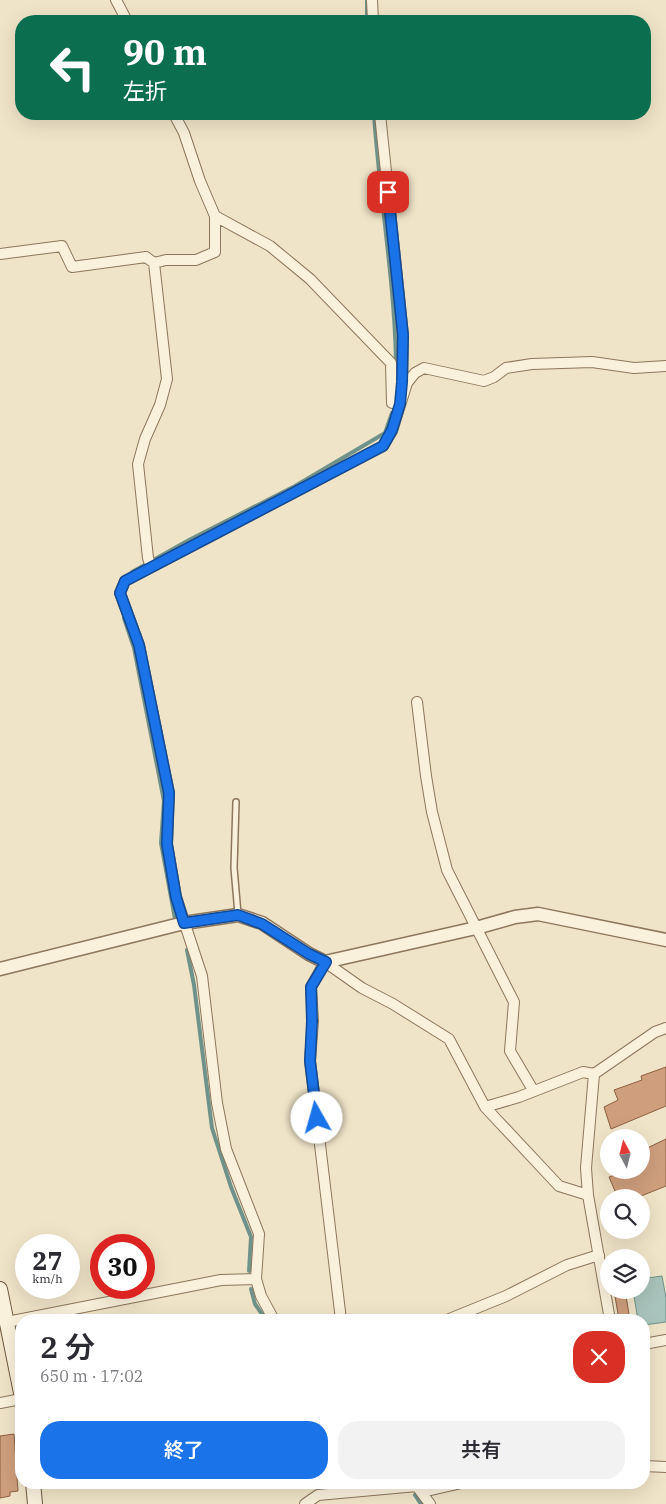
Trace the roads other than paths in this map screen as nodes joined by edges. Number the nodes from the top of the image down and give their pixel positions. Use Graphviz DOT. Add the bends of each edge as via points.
graph roads {
  1 [pos="116,0"];
  2 [pos="372,0"];
  3 [pos="124,15"];
  4 [pos="373,15"];
  5 [pos="177,120"];
  6 [pos="381,120"];
  7 [pos="215,216"];
  8 [pos="0,254"];
  9 [pos="154,263"];
  10 [pos="666,366"];
  11 [pos="400,404"];
  12 [pos="150,563"];
  13 [pos="418,702"];
  14 [pos="236,802"];
  15 [pos="238,915"];
  16 [pos="184,923"];
  17 [pos="476,928"];
  18 [pos="666,940"];
  19 [pos="326,962"];
  20 [pos="0,969"];
  21 [pos="666,1028"];
  22 [pos="594,1074"];
  23 [pos="533,1090"];
  24 [pos="485,1107"];
  25 [pos="588,1195"];
  26 [pos="599,1255"];
  27 [pos="256,1279"];
  28 [pos="0,1289"];
  29 [pos="48,1314"];
  30 [pos="271,1314"];
  31 [pos="339,1314"];
  32 [pos="462,1314"];
  33 [pos="609,1314"];
  34 [pos="15,1320"];
  35 [pos="7,1322"];
  36 [pos="666,1340"];
  37 [pos="650,1343"];
  38 [pos="15,1363"];
  39 [pos="15,1400"];
  40 [pos="0,1403"];
  41 [pos="650,1466"];
  42 [pos="666,1467"];
  43 [pos="34,1489"];
  44 [pos="371,1489"];
  45 [pos="420,1489"];
  46 [pos="35,1504"];
  47 [pos="305,1504"];
  48 [pos="430,1504"];
  1 -- 3 [label="street"];
  2 -- 4 [label="street"];
  5 -- 7 [label="street"];
  6 -- 11 [label="street" via="403,335"];
  7 -- 9 [label="street" via="215,252 196,260"];
  7 -- 11 [label="street" via="270,246 310,279 391,363 392,403"];
  8 -- 9 [label="street" via="62,246 72,267 146,257"];
  9 -- 12 [label="street" via="167,379 138,464"];
  10 -- 11 [label="street" via="634,368 592,362 532,364 506,368 484,381 424,368 415,372 407,383"];
  11 -- 12 [label="street" via="383,446"];
  12 -- 16 [label="street" via="125,581 120,593 139,645 169,793 167,844"];
  13 -- 17 [label="street" via="432,812 447,870"];
  14 -- 15 [label="lane" via="234,868"];
  15 -- 16 [label="street"];
  15 -- 19 [label="street" via="262,924"];
  16 -- 20 [label="street"];
  16 -- 27 [label="street" via="202,976 217,1103 226,1149 259,1234"];
  17 -- 18 [label="street" via="538,914"];
  17 -- 19 [label="street"];
  17 -- 23 [label="street" via="514,1002 510,1051"];
  19 -- 24 [label="street" via="362,988 449,1039"];
  19 -- 31 [label="street" via="311,987 310,1061"];
  21 -- 22 [label="street" via="655,1032"];
  22 -- 23 [label="street" via="583,1072"];
  22 -- 25 [label="street" via="586,1168"];
  23 -- 24 [label="street"];
  24 -- 25 [label="street" via="559,1186"];
  25 -- 26 [label="street"];
  26 -- 32 [label="street" via="567,1264 506,1296"];
  26 -- 33 [label="street"];
  27 -- 29 [label="street" via="221,1280"];
  27 -- 30 [label="street"];
  28 -- 35 [label="main road"];
  34 -- 35 [label="street"];
  35 -- 38 [label="main road"];
  36 -- 37 [label="street"];
  39 -- 40 [label="street"];
  41 -- 42 [label="street"];
  43 -- 46 [label="main road"];
  44 -- 47 [label="street" via="318,1495"];
  45 -- 48 [label="street"];
}
